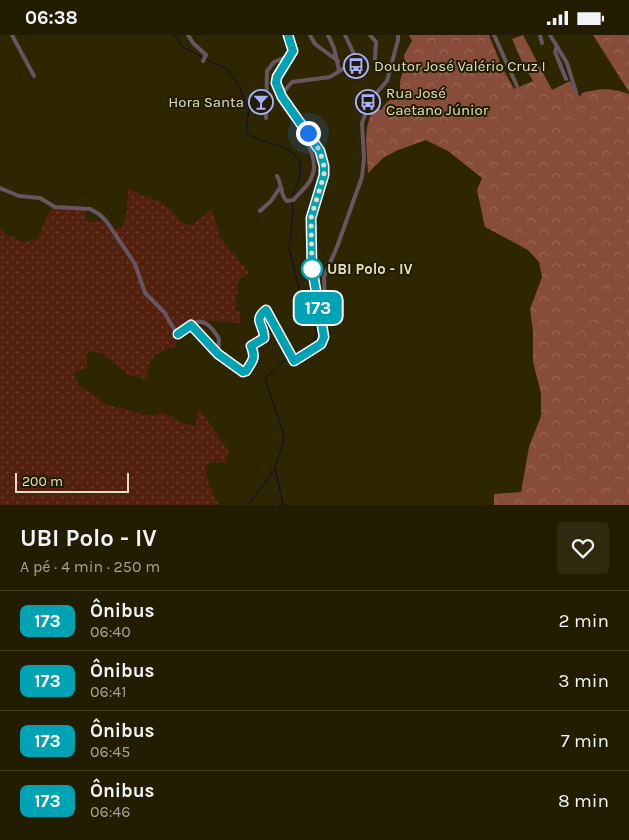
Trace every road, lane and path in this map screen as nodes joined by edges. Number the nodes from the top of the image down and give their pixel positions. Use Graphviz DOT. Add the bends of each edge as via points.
graph roads {
  1 [pos="12,35"];
  2 [pos="188,35"];
  3 [pos="288,35"];
  4 [pos="310,35"];
  5 [pos="328,35"];
  6 [pos="345,35"];
  7 [pos="370,35"];
  8 [pos="398,35"];
  9 [pos="494,35"];
  10 [pos="540,35"];
  11 [pos="550,35"];
  12 [pos="542,43"];
  13 [pos="557,46"];
  14 [pos="291,55"];
  15 [pos="204,59"];
  16 [pos="375,59"];
  17 [pos="338,61"];
  18 [pos="339,70"];
  19 [pos="34,76"];
  20 [pos="566,79"];
  21 [pos="517,86"];
  22 [pos="576,92"];
  23 [pos="281,95"];
  24 [pos="296,115"];
  25 [pos="266,118"];
  26 [pos="277,176"];
  27 [pos="0,188"];
  28 [pos="282,189"];
  29 [pos="260,211"];
  30 [pos="319,313"];
  31 [pos="314,323"];
  32 [pos="191,325"];
  33 [pos="218,354"];
  1 -- 19 [label="street"];
  2 -- 15 [label="street" via="206,55"];
  3 -- 14 [label="street" via="293,51"];
  4 -- 17 [label="street" via="315,44"];
  5 -- 17 [label="street"];
  6 -- 18 [label="street" via="355,59"];
  7 -- 16 [label="street" via="376,42"];
  8 -- 30 [label="street" via="387,81 371,99 362,123 362,177 326,269 323,285 325,309"];
  9 -- 21 [label="street"];
  10 -- 12 [label="street"];
  11 -- 13 [label="street"];
  13 -- 20 [label="street" via="556,52"];
  13 -- 22 [label="street" via="567,63"];
  14 -- 23 [label="street" via="277,77"];
  14 -- 25 [label="street" via="274,62 267,71"];
  17 -- 18 [label="street"];
  18 -- 23 [label="street" via="330,77 292,82"];
  23 -- 24 [label="street"];
  24 -- 28 [label="street" via="295,121 308,145 314,169 309,182 291,200 284,200"];
  24 -- 30 [label="street" via="320,151 324,166 311,218 312,268"];
  26 -- 28 [label="street"];
  27 -- 32 [label="street" via="19,196 40,198 55,207 90,209 99,214 135,264 145,293 164,312 178,334"];
  28 -- 29 [label="street"];
  30 -- 31 [label="street"];
  30 -- 33 [label="street" via="324,337 321,344 294,361 266,310 259,322 264,338 251,346 255,355 246,371"];
  32 -- 33 [label="street"];
  32 -- 33 [label="street" via="200,321 208,325 219,339"];
}
